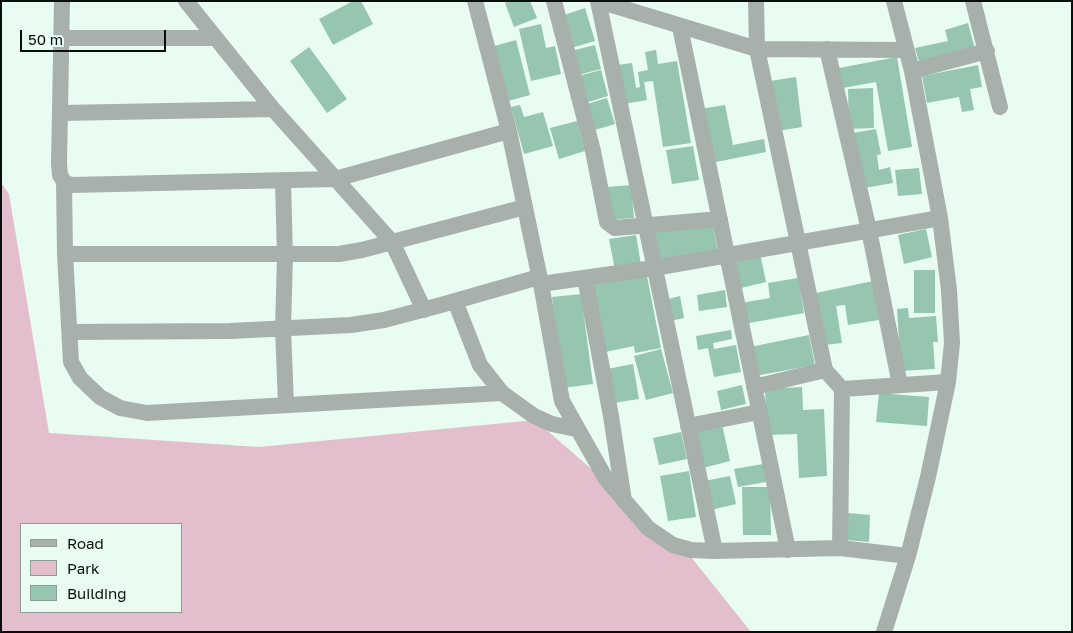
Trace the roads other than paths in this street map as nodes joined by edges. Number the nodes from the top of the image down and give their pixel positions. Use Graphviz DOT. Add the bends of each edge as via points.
graph roads {
  1 [pos="62,1"];
  2 [pos="186,1"];
  3 [pos="476,1"];
  4 [pos="554,1"];
  5 [pos="598,1"];
  6 [pos="756,1"];
  7 [pos="894,1"];
  8 [pos="972,1"];
  9 [pos="680,27"];
  10 [pos="63,38"];
  11 [pos="215,38"];
  12 [pos="757,49"];
  13 [pos="827,50"];
  14 [pos="906,50"];
  15 [pos="987,51"];
  16 [pos="912,71"];
  17 [pos="1000,107"];
  18 [pos="274,109"];
  19 [pos="61,113"];
  20 [pos="509,131"];
  21 [pos="335,179"];
  22 [pos="283,181"];
  23 [pos="64,182"];
  24 [pos="525,207"];
  25 [pos="720,218"];
  26 [pos="940,218"];
  27 [pos="645,224"];
  28 [pos="869,230"];
  29 [pos="392,242"];
  30 [pos="798,243"];
  31 [pos="64,254"];
  32 [pos="726,254"];
  33 [pos="285,256"];
  34 [pos="654,268"];
  35 [pos="585,278"];
  36 [pos="540,281"];
  37 [pos="455,301"];
  38 [pos="424,310"];
  39 [pos="282,329"];
  40 [pos="70,332"];
  41 [pos="825,370"];
  42 [pos="948,382"];
  43 [pos="900,385"];
  44 [pos="754,387"];
  45 [pos="842,389"];
  46 [pos="502,393"];
  47 [pos="286,405"];
  48 [pos="760,412"];
  49 [pos="688,426"];
  50 [pos="576,429"];
  51 [pos="624,501"];
  52 [pos="840,548"];
  53 [pos="788,550"];
  54 [pos="715,551"];
  55 [pos="908,556"];
  56 [pos="884,632"];
  1 -- 10 [label="street"];
  2 -- 11 [label="street"];
  3 -- 20 [label="street"];
  4 -- 27 [label="street" via="593,151 607,222 615,228"];
  5 -- 9 [label="street"];
  5 -- 27 [label="street"];
  6 -- 12 [label="street"];
  7 -- 14 [label="street"];
  8 -- 15 [label="street"];
  9 -- 12 [label="street"];
  9 -- 25 [label="street"];
  10 -- 11 [label="street"];
  10 -- 19 [label="street"];
  11 -- 18 [label="street"];
  12 -- 13 [label="street"];
  12 -- 30 [label="street"];
  13 -- 14 [label="street"];
  13 -- 28 [label="street"];
  14 -- 16 [label="street"];
  15 -- 16 [label="street"];
  15 -- 17 [label="street"];
  16 -- 26 [label="street"];
  18 -- 19 [label="street"];
  18 -- 21 [label="street"];
  19 -- 23 [label="street" via="59,164"];
  20 -- 21 [label="street"];
  20 -- 24 [label="street"];
  21 -- 22 [label="street"];
  21 -- 29 [label="street"];
  22 -- 23 [label="street" via="85,186"];
  22 -- 33 [label="street"];
  23 -- 31 [label="street"];
  24 -- 29 [label="street"];
  24 -- 36 [label="street"];
  25 -- 27 [label="street"];
  25 -- 32 [label="street"];
  26 -- 28 [label="street"];
  26 -- 42 [label="street" via="952,343"];
  27 -- 34 [label="street"];
  28 -- 30 [label="street"];
  28 -- 43 [label="street"];
  29 -- 33 [label="street" via="339,254"];
  29 -- 38 [label="street"];
  30 -- 32 [label="street"];
  30 -- 41 [label="street"];
  31 -- 33 [label="street"];
  31 -- 40 [label="street"];
  32 -- 34 [label="street"];
  32 -- 44 [label="street"];
  33 -- 39 [label="street"];
  34 -- 35 [label="street"];
  34 -- 49 [label="street"];
  35 -- 36 [label="street"];
  35 -- 51 [label="street" via="612,416"];
  36 -- 37 [label="street"];
  36 -- 50 [label="street" via="562,401"];
  37 -- 38 [label="street"];
  37 -- 46 [label="street" via="480,365"];
  38 -- 39 [label="street" via="351,325"];
  39 -- 40 [label="street"];
  39 -- 47 [label="street"];
  40 -- 47 [label="street" via="71,362 80,378 100,397 120,408 147,413"];
  41 -- 44 [label="street"];
  41 -- 45 [label="street"];
  42 -- 43 [label="street"];
  42 -- 55 [label="street"];
  43 -- 45 [label="street"];
  44 -- 48 [label="street"];
  45 -- 52 [label="street"];
  46 -- 47 [label="street"];
  46 -- 50 [label="street" via="534,416"];
  48 -- 49 [label="street"];
  48 -- 53 [label="street"];
  49 -- 54 [label="street"];
  50 -- 51 [label="street" via="606,479"];
  51 -- 54 [label="street" via="648,528 673,545"];
  52 -- 53 [label="street"];
  52 -- 55 [label="street"];
  53 -- 54 [label="street"];
  55 -- 56 [label="street"];
}
